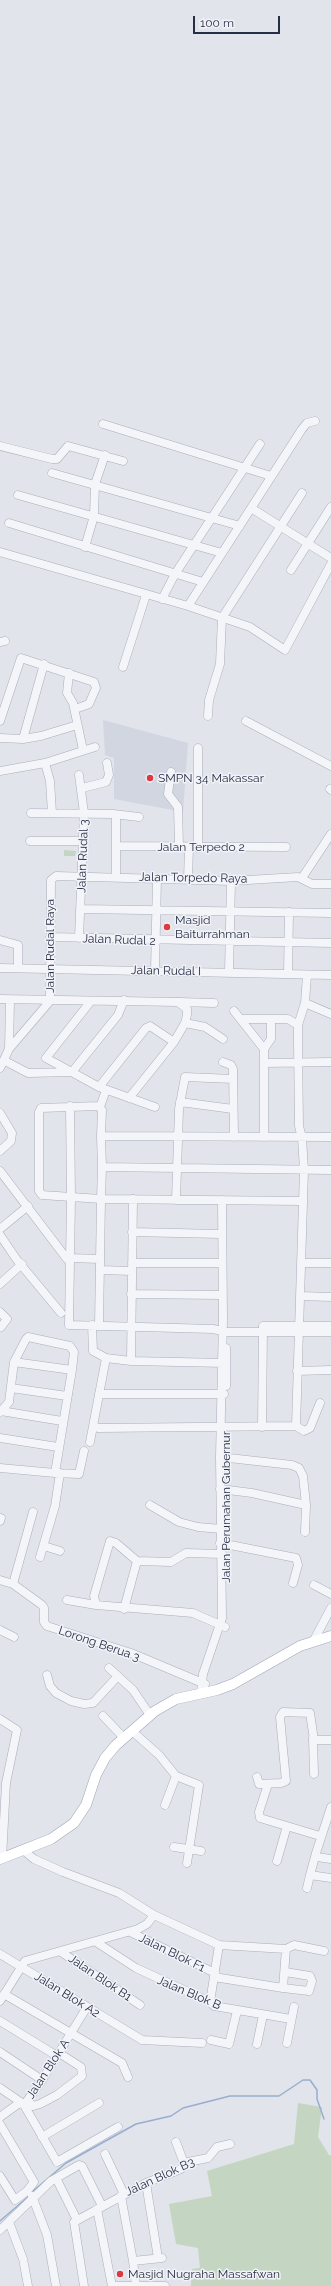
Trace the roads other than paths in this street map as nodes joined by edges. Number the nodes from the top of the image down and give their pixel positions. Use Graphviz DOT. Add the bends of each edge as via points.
graph roads {
  1 [pos="315,421"];
  2 [pos="103,424"];
  3 [pos="260,444"];
  4 [pos="0,446"];
  5 [pos="105,455"];
  6 [pos="123,461"];
  7 [pos="244,468"];
  8 [pos="52,473"];
  9 [pos="271,476"];
  10 [pos="95,484"];
  11 [pos="302,493"];
  12 [pos="18,494"];
  13 [pos="331,507"];
  14 [pos="251,508"];
  15 [pos="94,516"];
  16 [pos="212,518"];
  17 [pos="10,523"];
  18 [pos="240,526"];
  19 [pos="279,526"];
  20 [pos="307,544"];
  21 [pos="195,545"];
  22 [pos="85,547"];
  23 [pos="0,552"];
  24 [pos="222,552"];
  25 [pos="331,558"];
  26 [pos="331,564"];
  27 [pos="290,570"];
  28 [pos="175,574"];
  29 [pos="203,582"];
  30 [pos="146,595"];
  31 [pos="162,599"];
  32 [pos="188,606"];
  33 [pos="222,618"];
  34 [pos="44,664"];
  35 [pos="123,667"];
  36 [pos="69,673"];
  37 [pos="74,709"];
  38 [pos="208,716"];
  39 [pos="0,721"];
  40 [pos="246,721"];
  41 [pos="77,725"];
  42 [pos="0,738"];
  43 [pos="23,739"];
  44 [pos="95,747"];
  45 [pos="198,748"];
  46 [pos="83,750"];
  47 [pos="106,762"];
  48 [pos="45,763"];
  49 [pos="331,766"];
  50 [pos="0,771"];
  51 [pos="171,772"];
  52 [pos="79,775"];
  53 [pos="82,788"];
  54 [pos="31,813"];
  55 [pos="52,813"];
  56 [pos="84,813"];
  57 [pos="116,816"];
  58 [pos="139,817"];
  59 [pos="331,834"];
  60 [pos="30,840"];
  61 [pos="83,841"];
  62 [pos="116,846"];
  63 [pos="178,847"];
  64 [pos="286,847"];
  65 [pos="189,848"];
  66 [pos="198,848"];
  67 [pos="82,875"];
  68 [pos="52,877"];
  69 [pos="116,877"];
  70 [pos="157,878"];
  71 [pos="302,878"];
  72 [pos="188,879"];
  73 [pos="231,881"];
  74 [pos="331,884"];
  75 [pos="81,908"];
  76 [pos="156,910"];
  77 [pos="231,912"];
  78 [pos="289,912"];
  79 [pos="331,913"];
  80 [pos="50,937"];
  81 [pos="79,938"];
  82 [pos="0,940"];
  83 [pos="155,941"];
  84 [pos="230,942"];
  85 [pos="289,943"];
  86 [pos="331,943"];
  87 [pos="0,968"];
  88 [pos="18,968"];
  89 [pos="50,968"];
  90 [pos="155,971"];
  91 [pos="229,972"];
  92 [pos="288,974"];
  93 [pos="308,975"];
  94 [pos="331,975"];
  95 [pos="0,999"];
  96 [pos="10,1000"];
  97 [pos="124,1000"];
  98 [pos="50,1001"];
  99 [pos="91,1001"];
  100 [pos="178,1002"];
  101 [pos="214,1003"];
  102 [pos="305,1003"];
  103 [pos="234,1011"];
  104 [pos="331,1014"];
  105 [pos="241,1019"];
  106 [pos="271,1019"];
  107 [pos="185,1023"];
  108 [pos="298,1025"];
  109 [pos="223,1040"];
  110 [pos="174,1042"];
  111 [pos="9,1048"];
  112 [pos="264,1049"];
  113 [pos="223,1062"];
  114 [pos="331,1062"];
  115 [pos="265,1063"];
  116 [pos="298,1063"];
  117 [pos="3,1064"];
  118 [pos="72,1072"];
  119 [pos="233,1079"];
  120 [pos="102,1088"];
  121 [pos="129,1098"];
  122 [pos="180,1102"];
  123 [pos="70,1106"];
  124 [pos="100,1107"];
  125 [pos="155,1107"];
  126 [pos="232,1109"];
  127 [pos="0,1113"];
  128 [pos="101,1136"];
  129 [pos="178,1136"];
  130 [pos="234,1137"];
  131 [pos="264,1137"];
  132 [pos="331,1137"];
  133 [pos="302,1138"];
  134 [pos="0,1151"];
  135 [pos="102,1167"];
  136 [pos="177,1167"];
  137 [pos="304,1170"];
  138 [pos="331,1170"];
  139 [pos="0,1171"];
  140 [pos="71,1198"];
  141 [pos="101,1199"];
  142 [pos="133,1199"];
  143 [pos="176,1200"];
  144 [pos="222,1200"];
  145 [pos="302,1201"];
  146 [pos="28,1206"];
  147 [pos="0,1229"];
  148 [pos="132,1232"];
  149 [pos="221,1234"];
  150 [pos="0,1235"];
  151 [pos="68,1258"];
  152 [pos="100,1259"];
  153 [pos="221,1263"];
  154 [pos="301,1263"];
  155 [pos="331,1263"];
  156 [pos="22,1264"];
  157 [pos="132,1267"];
  158 [pos="100,1270"];
  159 [pos="0,1284"];
  160 [pos="131,1294"];
  161 [pos="221,1295"];
  162 [pos="300,1296"];
  163 [pos="331,1296"];
  164 [pos="0,1312"];
  165 [pos="61,1313"];
  166 [pos="95,1325"];
  167 [pos="331,1326"];
  168 [pos="1,1327"];
  169 [pos="130,1327"];
  170 [pos="222,1328"];
  171 [pos="263,1329"];
  172 [pos="298,1329"];
  173 [pos="331,1332"];
  174 [pos="106,1358"];
  175 [pos="130,1361"];
  176 [pos="14,1362"];
  177 [pos="224,1363"];
  178 [pos="72,1370"];
  179 [pos="331,1370"];
  180 [pos="297,1371"];
  181 [pos="11,1388"];
  182 [pos="99,1394"];
  183 [pos="223,1394"];
  184 [pos="67,1396"];
  185 [pos="320,1403"];
  186 [pos="0,1411"];
  187 [pos="62,1421"];
  188 [pos="94,1426"];
  189 [pos="223,1426"];
  190 [pos="296,1426"];
  191 [pos="262,1427"];
  192 [pos="0,1438"];
  193 [pos="90,1442"];
  194 [pos="58,1448"];
  195 [pos="84,1451"];
  196 [pos="222,1457"];
  197 [pos="0,1468"];
  198 [pos="57,1473"];
  199 [pos="222,1489"];
  200 [pos="150,1505"];
  201 [pos="306,1505"];
  202 [pos="33,1512"];
  203 [pos="221,1529"];
  204 [pos="305,1532"];
  205 [pos="223,1543"];
  206 [pos="44,1546"];
  207 [pos="60,1551"];
  208 [pos="222,1554"];
  209 [pos="40,1557"];
  210 [pos="137,1561"];
  211 [pos="0,1580"];
  212 [pos="293,1583"];
  213 [pos="13,1584"];
  214 [pos="314,1585"];
  215 [pos="331,1594"];
  216 [pos="68,1600"];
  217 [pos="96,1604"];
  218 [pos="331,1608"];
  219 [pos="124,1609"];
  220 [pos="223,1626"];
  221 [pos="0,1630"];
  222 [pos="331,1636"];
  223 [pos="14,1637"];
  224 [pos="314,1640"];
  225 [pos="109,1668"];
  226 [pos="47,1675"];
  227 [pos="118,1676"];
  228 [pos="203,1688"];
  229 [pos="150,1714"];
  230 [pos="102,1716"];
  231 [pos="0,1719"];
  232 [pos="132,1731"];
  233 [pos="124,1738"];
  234 [pos="313,1738"];
  235 [pos="331,1740"];
  236 [pos="314,1774"];
  237 [pos="176,1776"];
  238 [pos="257,1777"];
  239 [pos="268,1784"];
  240 [pos="165,1805"];
  241 [pos="331,1807"];
  242 [pos="287,1826"];
  243 [pos="320,1836"];
  244 [pos="174,1847"];
  245 [pos="23,1850"];
  246 [pos="189,1850"];
  247 [pos="200,1851"];
  248 [pos="316,1853"];
  249 [pos="1,1859"];
  250 [pos="331,1859"];
  251 [pos="277,1861"];
  252 [pos="186,1863"];
  253 [pos="310,1875"];
  254 [pos="331,1878"];
  255 [pos="308,1888"];
  256 [pos="154,1915"];
  257 [pos="130,1932"];
  258 [pos="96,1942"];
  259 [pos="219,1945"];
  260 [pos="286,1949"];
  261 [pos="324,1951"];
  262 [pos="61,1952"];
  263 [pos="0,1954"];
  264 [pos="20,1966"];
  265 [pos="285,1972"];
  266 [pos="215,1975"];
  267 [pos="283,1988"];
  268 [pos="2,1997"];
  269 [pos="210,2002"];
  270 [pos="140,2005"];
  271 [pos="87,2007"];
  272 [pos="294,2007"];
  273 [pos="237,2011"];
  274 [pos="263,2015"];
  275 [pos="291,2019"];
  276 [pos="0,2021"];
  277 [pos="71,2034"];
  278 [pos="211,2040"];
  279 [pos="287,2043"];
  280 [pos="202,2044"];
  281 [pos="257,2044"];
  282 [pos="0,2052"];
  283 [pos="58,2054"];
  284 [pos="128,2077"];
  285 [pos="42,2080"];
  286 [pos="0,2088"];
  287 [pos="25,2103"];
  288 [pos="99,2103"];
  289 [pos="0,2117"];
  290 [pos="0,2124"];
  291 [pos="118,2127"];
  292 [pos="42,2137"];
  293 [pos="176,2142"];
  294 [pos="230,2144"];
  295 [pos="105,2154"];
  296 [pos="184,2166"];
  297 [pos="0,2176"];
  298 [pos="56,2178"];
  299 [pos="146,2183"];
  300 [pos="30,2195"];
  301 [pos="123,2195"];
  302 [pos="100,2208"];
  303 [pos="77,2220"];
  304 [pos="9,2222"];
  305 [pos="0,2230"];
  306 [pos="133,2261"];
  307 [pos="28,2286"];
  308 [pos="56,2286"];
  309 [pos="84,2286"];
  310 [pos="112,2286"];
  311 [pos="136,2286"];
  312 [pos="166,2286"];
  1 -- 9 [label="street" via="307,423 302,429"];
  2 -- 7 [label="street"];
  3 -- 7 [label="street"];
  4 -- 5 [label="street" via="52,459 57,459 68,446"];
  5 -- 6 [label="street"];
  5 -- 10 [label="street"];
  7 -- 9 [label="street"];
  7 -- 16 [label="street"];
  8 -- 10 [label="street"];
  9 -- 14 [label="street"];
  10 -- 15 [label="street"];
  10 -- 16 [label="street"];
  11 -- 19 [label="street"];
  12 -- 15 [label="street"];
  13 -- 20 [label="street"];
  14 -- 18 [label="street"];
  14 -- 19 [label="street"];
  15 -- 21 [label="street"];
  15 -- 22 [label="street"];
  16 -- 18 [label="street"];
  16 -- 21 [label="street"];
  17 -- 22 [label="street"];
  18 -- 24 [label="street"];
  19 -- 20 [label="street"];
  19 -- 33 [label="street"];
  20 -- 25 [label="street"];
  20 -- 27 [label="street"];
  21 -- 24 [label="street"];
  21 -- 28 [label="street"];
  22 -- 28 [label="street"];
  23 -- 30 [label="street"];
  24 -- 29 [label="street"];
  26 -- 33 [label="street" via="285,650 250,628"];
  28 -- 29 [label="street"];
  28 -- 31 [label="street"];
  29 -- 32 [label="street"];
  30 -- 31 [label="street"];
  30 -- 35 [label="street"];
  31 -- 32 [label="street"];
  32 -- 33 [label="street"];
  33 -- 38 [label="street" via="220,664 209,700"];
  34 -- 36 [label="street"];
  34 -- 39 [label="street" via="21,658"];
  34 -- 43 [label="street"];
  36 -- 37 [label="street" via="68,693"];
  36 -- 37 [label="street" via="96,685 89,704"];
  37 -- 41 [label="street"];
  40 -- 49 [label="street"];
  41 -- 43 [label="street"];
  41 -- 46 [label="street"];
  42 -- 43 [label="street"];
  44 -- 46 [label="street"];
  45 -- 66 [label="street"];
  46 -- 48 [label="street"];
  47 -- 53 [label="street" via="109,775 106,782"];
  48 -- 50 [label="street"];
  48 -- 55 [label="street" via="50,781"];
  51 -- 63 [label="street" via="168,794 178,807"];
  52 -- 53 [label="street, Jalan Rudal 3"];
  53 -- 56 [label="street, Jalan Rudal 3"];
  54 -- 55 [label="street"];
  55 -- 56 [label="street"];
  56 -- 57 [label="street"];
  56 -- 61 [label="street, Jalan Rudal 3"];
  57 -- 58 [label="street"];
  57 -- 62 [label="street"];
  59 -- 71 [label="street"];
  60 -- 61 [label="street"];
  61 -- 67 [label="street, Jalan Rudal 3"];
  62 -- 63 [label="street, Jalan Terpedo 2"];
  62 -- 69 [label="street"];
  63 -- 65 [label="street, Jalan Terpedo 2"];
  64 -- 66 [label="street, Jalan Terpedo 2"];
  65 -- 66 [label="street, Jalan Terpedo 2"];
  65 -- 72 [label="street"];
  67 -- 68 [label="street, Jalan Torpedo Raya"];
  67 -- 69 [label="street, Jalan Torpedo Raya"];
  67 -- 75 [label="street, Jalan Rudal 3"];
  68 -- 80 [label="street, Jalan Rudal Raya"];
  69 -- 70 [label="street, Jalan Torpedo Raya"];
  70 -- 72 [label="street, Jalan Torpedo Raya"];
  70 -- 76 [label="street"];
  71 -- 73 [label="street, Jalan Torpedo Raya"];
  71 -- 74 [label="street, Jalan Torpedo Raya" via="312,884"];
  72 -- 73 [label="street, Jalan Torpedo Raya"];
  73 -- 77 [label="street"];
  75 -- 76 [label="street"];
  75 -- 81 [label="street, Jalan Rudal 3"];
  76 -- 77 [label="street"];
  76 -- 83 [label="street"];
  77 -- 78 [label="street"];
  77 -- 84 [label="street"];
  78 -- 79 [label="street"];
  78 -- 85 [label="street"];
  80 -- 81 [label="street, Jalan Rudal 2"];
  80 -- 89 [label="street, Jalan Rudal Raya"];
  81 -- 83 [label="street, Jalan Rudal 2"];
  82 -- 88 [label="street" via="18,945"];
  83 -- 84 [label="street, Jalan Rudal 2"];
  83 -- 90 [label="street"];
  84 -- 85 [label="street, Jalan Rudal 2"];
  84 -- 91 [label="street"];
  85 -- 86 [label="street, Jalan Rudal 2"];
  85 -- 92 [label="street"];
  87 -- 88 [label="street, Jalan Rudal I"];
  88 -- 89 [label="street, Jalan Rudal I"];
  89 -- 90 [label="street, Jalan Rudal I"];
  89 -- 98 [label="street, Jalan Rudal Raya"];
  90 -- 91 [label="street, Jalan Rudal I"];
  91 -- 92 [label="street, Jalan Rudal I"];
  92 -- 93 [label="street, Jalan Rudal I"];
  93 -- 94 [label="street, Jalan Rudal I"];
  93 -- 102 [label="street"];
  95 -- 96 [label="street"];
  96 -- 98 [label="street"];
  96 -- 111 [label="street"];
  97 -- 99 [label="street"];
  97 -- 100 [label="street"];
  97 -- 118 [label="street" via="118,1015"];
  98 -- 99 [label="street"];
  98 -- 111 [label="street, Jalan Rudal Raya"];
  99 -- 118 [label="street" via="46,1056 47,1060"];
  100 -- 101 [label="street"];
  100 -- 107 [label="street" via="188,1011"];
  102 -- 104 [label="street"];
  102 -- 108 [label="street"];
  103 -- 105 [label="street"];
  105 -- 106 [label="street"];
  105 -- 112 [label="street"];
  106 -- 108 [label="street" via="288,1019"];
  106 -- 112 [label="street" via="271,1039"];
  107 -- 109 [label="street" via="205,1028"];
  107 -- 110 [label="street"];
  108 -- 116 [label="street"];
  110 -- 120 [label="street" via="148,1026"];
  110 -- 121 [label="street"];
  111 -- 117 [label="street"];
  112 -- 115 [label="street"];
  113 -- 119 [label="street" via="233,1066"];
  114 -- 116 [label="street"];
  115 -- 116 [label="street"];
  115 -- 131 [label="street"];
  116 -- 133 [label="street" via="299,1126"];
  117 -- 118 [label="street" via="28,1074"];
  118 -- 120 [label="street"];
  119 -- 122 [label="street" via="185,1077"];
  119 -- 126 [label="street"];
  120 -- 121 [label="street"];
  120 -- 124 [label="street"];
  121 -- 125 [label="street"];
  122 -- 126 [label="street"];
  122 -- 129 [label="street"];
  123 -- 124 [label="street"];
  123 -- 140 [label="street"];
  123 -- 140 [label="street" via="46,1106 39,1109 39,1191 46,1196"];
  124 -- 128 [label="street"];
  126 -- 130 [label="street"];
  127 -- 134 [label="street" via="12,1133 8,1145"];
  128 -- 129 [label="street"];
  128 -- 135 [label="street"];
  129 -- 130 [label="street"];
  129 -- 136 [label="street"];
  130 -- 131 [label="street"];
  131 -- 133 [label="street"];
  132 -- 133 [label="street"];
  133 -- 137 [label="street"];
  135 -- 136 [label="street"];
  135 -- 141 [label="street"];
  136 -- 137 [label="street"];
  136 -- 143 [label="street"];
  137 -- 138 [label="street"];
  137 -- 145 [label="street"];
  139 -- 146 [label="street"];
  140 -- 141 [label="street"];
  140 -- 151 [label="street"];
  141 -- 142 [label="street"];
  141 -- 152 [label="street"];
  142 -- 143 [label="street"];
  142 -- 148 [label="street"];
  143 -- 144 [label="street"];
  144 -- 145 [label="street"];
  144 -- 149 [label="street, Jalan Perumahan Gubernur"];
  145 -- 154 [label="street"];
  146 -- 147 [label="street"];
  146 -- 151 [label="street"];
  148 -- 149 [label="street"];
  148 -- 157 [label="street"];
  149 -- 153 [label="street, Jalan Perumahan Gubernur"];
  150 -- 156 [label="street"];
  151 -- 152 [label="street"];
  151 -- 166 [label="street" via="68,1322 71,1326"];
  152 -- 158 [label="street"];
  153 -- 157 [label="street"];
  153 -- 161 [label="street, Jalan Perumahan Gubernur"];
  154 -- 155 [label="street"];
  154 -- 162 [label="street"];
  156 -- 159 [label="street"];
  156 -- 165 [label="street"];
  157 -- 158 [label="street"];
  157 -- 160 [label="street"];
  158 -- 166 [label="street"];
  160 -- 161 [label="street"];
  160 -- 169 [label="street"];
  161 -- 170 [label="street, Jalan Perumahan Gubernur"];
  162 -- 163 [label="street"];
  162 -- 172 [label="street"];
  164 -- 168 [label="street" via="7,1319"];
  166 -- 169 [label="street"];
  166 -- 174 [label="street" via="93,1351"];
  167 -- 172 [label="street"];
  169 -- 170 [label="street"];
  169 -- 175 [label="street"];
  170 -- 171 [label="street"];
  170 -- 177 [label="street, Jalan Perumahan Gubernur"];
  171 -- 172 [label="street"];
  171 -- 191 [label="street"];
  172 -- 173 [label="street"];
  172 -- 180 [label="street"];
  174 -- 175 [label="street"];
  174 -- 182 [label="street"];
  175 -- 177 [label="street"];
  176 -- 178 [label="street"];
  176 -- 178 [label="street" via="28,1338 72,1347"];
  176 -- 181 [label="street"];
  177 -- 183 [label="street, Jalan Perumahan Gubernur"];
  178 -- 184 [label="street"];
  179 -- 180 [label="street"];
  180 -- 190 [label="street"];
  181 -- 184 [label="street"];
  181 -- 186 [label="street" via="9,1402"];
  182 -- 183 [label="street"];
  182 -- 188 [label="street"];
  183 -- 189 [label="street, Jalan Perumahan Gubernur"];
  184 -- 187 [label="street"];
  185 -- 190 [label="street" via="310,1428 304,1431"];
  186 -- 187 [label="street"];
  187 -- 194 [label="street"];
  188 -- 189 [label="street"];
  188 -- 193 [label="street"];
  189 -- 191 [label="street"];
  189 -- 196 [label="street, Jalan Perumahan Gubernur"];
  190 -- 191 [label="street"];
  192 -- 194 [label="street"];
  194 -- 198 [label="street"];
  195 -- 198 [label="street" via="79,1474"];
  196 -- 199 [label="street, Jalan Perumahan Gubernur"];
  196 -- 201 [label="street" via="299,1468 303,1476"];
  197 -- 198 [label="street"];
  198 -- 206 [label="street" via="58,1495"];
  199 -- 201 [label="street" via="265,1495"];
  199 -- 203 [label="street, Jalan Perumahan Gubernur"];
  199 -- 205 [label="street, Jalan Perumahan Gubernur"];
  200 -- 203 [label="street" via="179,1522"];
  201 -- 204 [label="street"];
  202 -- 213 [label="street"];
  203 -- 205 [label="street, Jalan Perumahan Gubernur"];
  205 -- 208 [label="street, Jalan Perumahan Gubernur"];
  205 -- 212 [label="street" via="296,1558 298,1565"];
  205 -- 220 [label="street, Jalan Perumahan Gubernur"];
  206 -- 207 [label="street"];
  206 -- 209 [label="street"];
  208 -- 210 [label="street" via="186,1553 171,1562"];
  208 -- 220 [label="street, Jalan Perumahan Gubernur"];
  210 -- 217 [label="street" via="110,1541 94,1596"];
  210 -- 219 [label="street"];
  211 -- 213 [label="street"];
  213 -- 228 [label="street, Lorong Berua 3" via="42,1605 47,1626 131,1653"];
  214 -- 215 [label="street"];
  216 -- 217 [label="street"];
  217 -- 219 [label="street"];
  218 -- 224 [label="street"];
  219 -- 220 [label="street" via="189,1612"];
  220 -- 228 [label="street, Jalan Perumahan Gubernur"];
  221 -- 223 [label="street"];
  222 -- 224 [label="main road"];
  224 -- 228 [label="main road" via="233,1684"];
  225 -- 227 [label="street"];
  226 -- 227 [label="street" via="50,1686 56,1692 71,1701 84,1704 93,1703"];
  227 -- 229 [label="street" via="133,1690"];
  228 -- 229 [label="main road" via="168,1702"];
  229 -- 232 [label="main road"];
  230 -- 233 [label="street"];
  231 -- 249 [label="street" via="17,1730 6,1783"];
  232 -- 233 [label="main road"];
  232 -- 237 [label="street" via="159,1755"];
  233 -- 245 [label="main road" via="111,1750 102,1764 86,1805 74,1823 58,1836"];
  234 -- 235 [label="street" via="315,1741"];
  234 -- 236 [label="street"];
  234 -- 239 [label="street" via="310,1713 281,1713 287,1779 282,1783"];
  237 -- 240 [label="street"];
  237 -- 246 [label="street" via="198,1784 200,1788"];
  238 -- 239 [label="street" via="258,1784"];
  239 -- 242 [label="street" via="259,1817"];
  241 -- 243 [label="street"];
  242 -- 243 [label="street"];
  242 -- 251 [label="street"];
  243 -- 248 [label="street"];
  244 -- 246 [label="street"];
  245 -- 249 [label="main road"];
  245 -- 256 [label="street" via="34,1859 118,1893"];
  246 -- 247 [label="street"];
  246 -- 252 [label="street"];
  248 -- 250 [label="street" via="317,1856"];
  248 -- 253 [label="street"];
  253 -- 254 [label="street"];
  253 -- 255 [label="street"];
  256 -- 257 [label="street, Jalan Blok B1" via="144,1926"];
  256 -- 259 [label="street"];
  257 -- 258 [label="street, Jalan Blok B1"];
  257 -- 266 [label="street, Jalan Blok F1"];
  258 -- 262 [label="street, Jalan Blok B1"];
  258 -- 269 [label="street, Jalan Blok B" via="136,1968"];
  259 -- 260 [label="street"];
  259 -- 266 [label="street, Jalan Blok F1"];
  260 -- 261 [label="street" via="294,1945"];
  260 -- 265 [label="street"];
  262 -- 264 [label="street, Jalan Blok B1" via="25,1961"];
  262 -- 270 [label="street, Jalan Blok B1"];
  263 -- 264 [label="street, Jalan Blok A2"];
  264 -- 268 [label="street"];
  264 -- 271 [label="street, Jalan Blok A2"];
  265 -- 267 [label="street"];
  265 -- 267 [label="street, Jalan Blok F1" via="310,1976 312,1981 309,1991"];
  266 -- 267 [label="street, Jalan Blok F1"];
  266 -- 269 [label="street"];
  268 -- 277 [label="street"];
  269 -- 273 [label="street, Jalan Blok B" via="217,2007"];
  271 -- 277 [label="street, Jalan Blok A"];
  271 -- 280 [label="street, Jalan Blok A2" via="134,2036 153,2042"];
  272 -- 275 [label="street"];
  273 -- 274 [label="street, Jalan Blok B"];
  273 -- 278 [label="street" via="229,2044"];
  274 -- 275 [label="street, Jalan Blok B"];
  274 -- 281 [label="street"];
  275 -- 279 [label="street"];
  276 -- 283 [label="street"];
  277 -- 283 [label="street, Jalan Blok A"];
  277 -- 284 [label="street" via="122,2063"];
  282 -- 285 [label="street"];
  283 -- 285 [label="street, Jalan Blok A"];
  283 -- 287 [label="street" via="81,2067 83,2072 79,2080 40,2104 33,2106"];
  285 -- 287 [label="street, Jalan Blok A"];
  286 -- 287 [label="street"];
  287 -- 289 [label="street, Jalan Blok A"];
  287 -- 292 [label="street"];
  288 -- 292 [label="street"];
  290 -- 300 [label="street" via="33,2179"];
  291 -- 292 [label="street" via="57,2162"];
  293 -- 296 [label="street"];
  294 -- 296 [label="street, Jalan Blok B3" via="217,2147 211,2157 188,2162"];
  295 -- 301 [label="street"];
  296 -- 299 [label="street, Jalan Blok B3"];
  297 -- 300 [label="street" via="14,2200"];
  298 -- 300 [label="street"];
  298 -- 302 [label="street" via="78,2165 82,2166"];
  298 -- 303 [label="street"];
  299 -- 301 [label="street, Jalan Blok B3"];
  299 -- 306 [label="street" via="161,2258"];
  300 -- 304 [label="street"];
  300 -- 308 [label="street" via="47,2235"];
  301 -- 302 [label="street, Jalan Blok B3"];
  301 -- 306 [label="street"];
  302 -- 303 [label="street, Jalan Blok B3"];
  302 -- 310 [label="street"];
  303 -- 309 [label="street" via="73,2223"];
  304 -- 305 [label="street"];
  304 -- 307 [label="street" via="24,2261"];
  306 -- 311 [label="street"];
  310 -- 311 [label="street"];
  311 -- 312 [label="street"];
}
